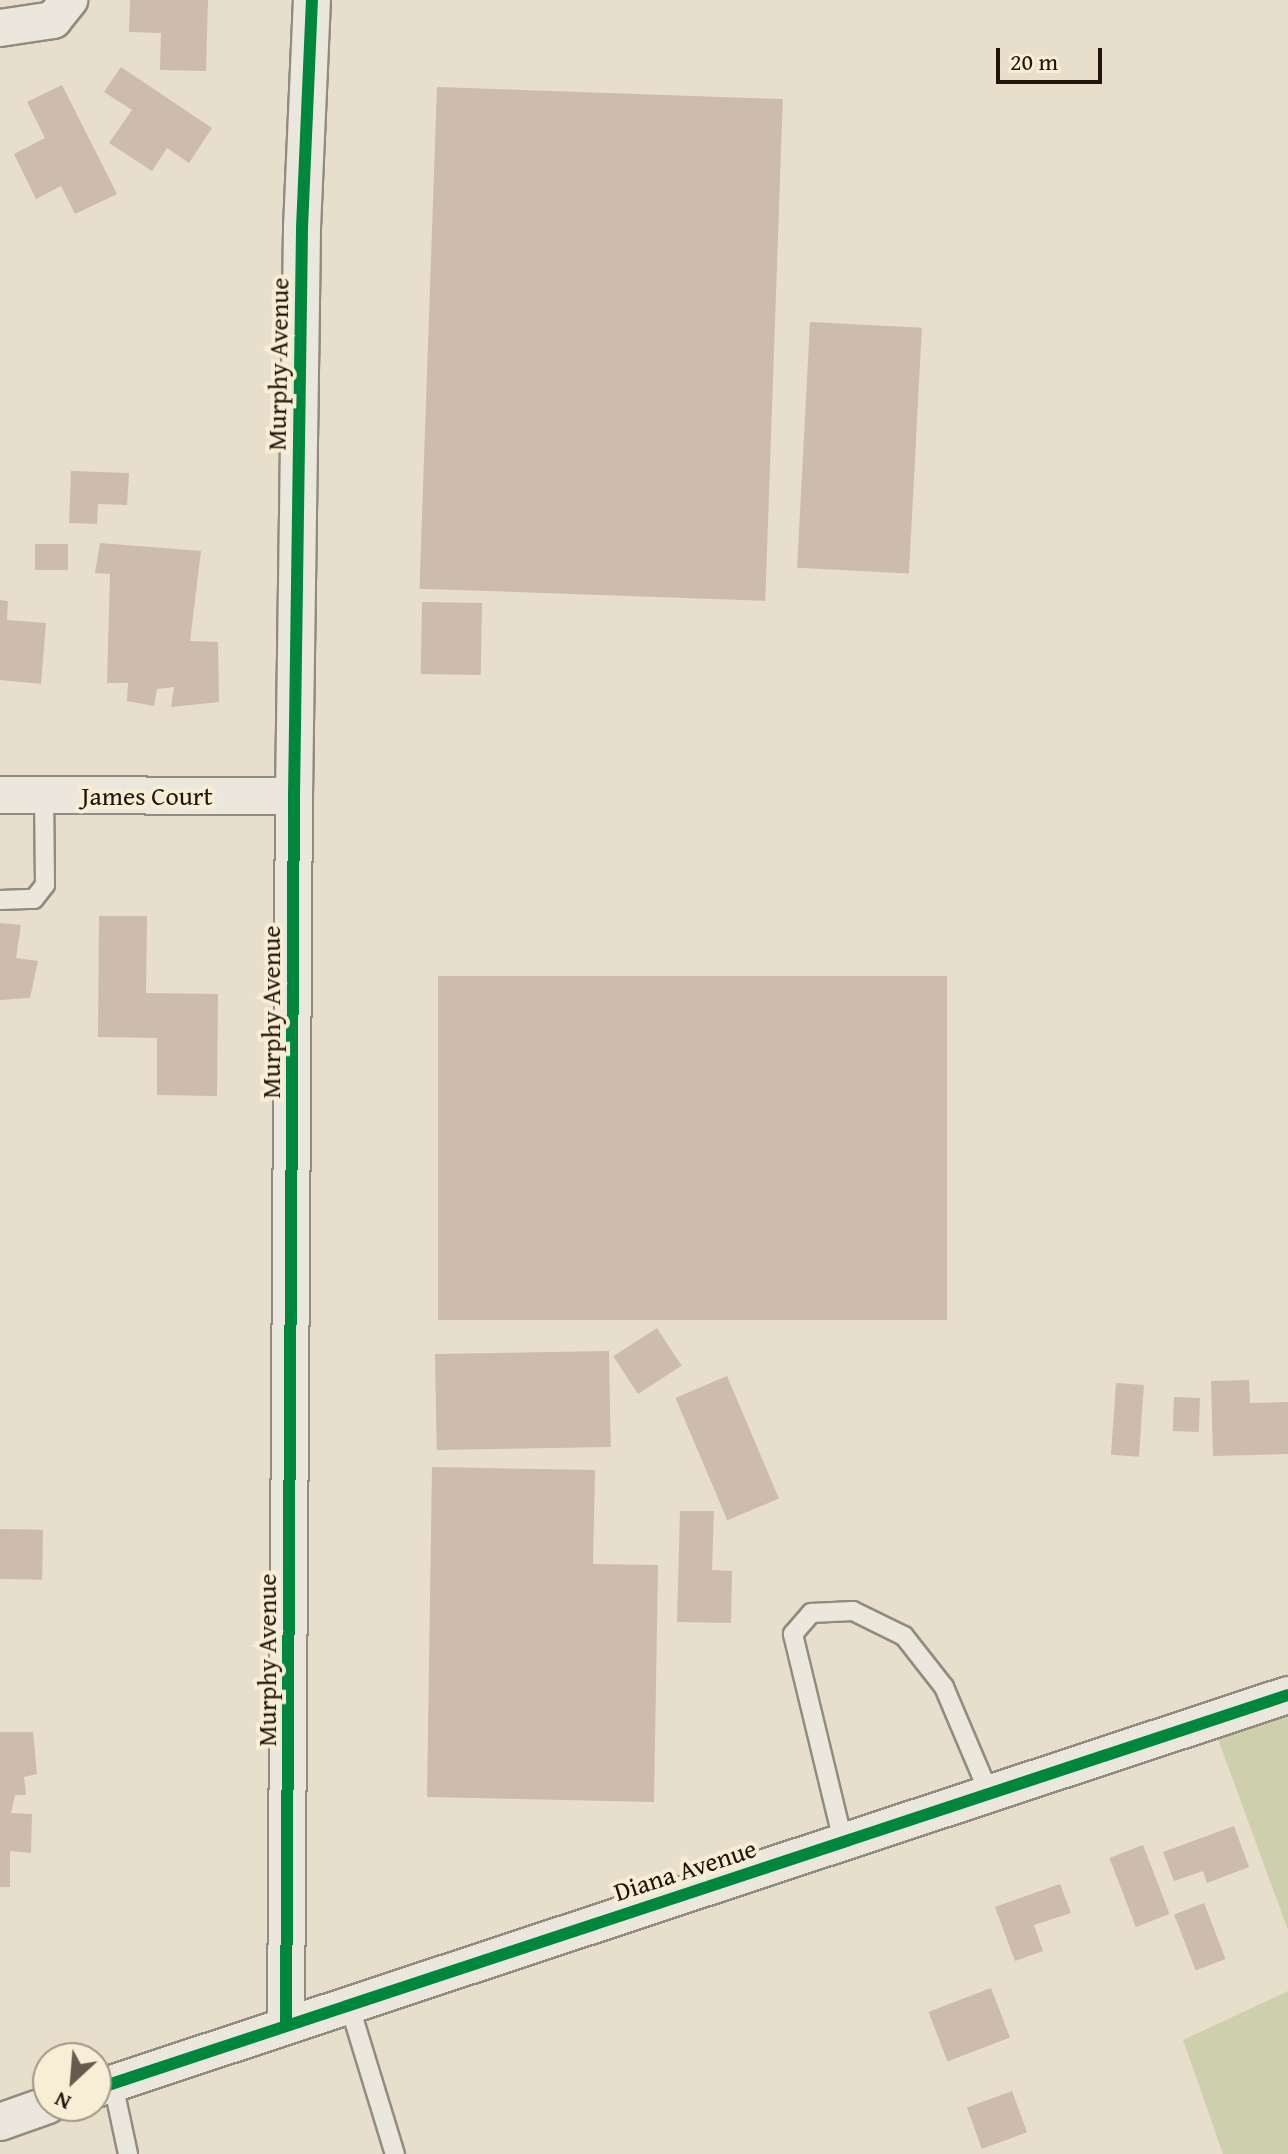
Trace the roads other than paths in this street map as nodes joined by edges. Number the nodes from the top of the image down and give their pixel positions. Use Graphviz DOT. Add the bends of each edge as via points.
graph roads {
  1 [pos="69,0"];
  2 [pos="312,0"];
  3 [pos="0,28"];
  4 [pos="0,795"];
  5 [pos="44,795"];
  6 [pos="294,796"];
  7 [pos="0,900"];
  8 [pos="1288,1695"];
  9 [pos="989,1793"];
  10 [pos="843,1841"];
  11 [pos="349,2004"];
  12 [pos="286,2025"];
  13 [pos="112,2083"];
  14 [pos="112,2109"];
  15 [pos="32,2111"];
  16 [pos="0,2122"];
  17 [pos="128,2154"];
  18 [pos="395,2154"];
  1 -- 3 [label="street" via="53,20"];
  2 -- 6 [label="street, Murphy Avenue" via="302,228"];
  4 -- 5 [label="street, James Court"];
  5 -- 6 [label="street, James Court"];
  5 -- 7 [label="lane" via="45,885 34,899"];
  6 -- 12 [label="street, Murphy Avenue"];
  8 -- 9 [label="street, Diana Avenue"];
  9 -- 10 [label="street, Diana Avenue"];
  9 -- 10 [label="lane" via="944,1687 904,1636 853,1611 811,1613 793,1634"];
  10 -- 11 [label="street, Diana Avenue"];
  11 -- 12 [label="street, Diana Avenue"];
  11 -- 18 [label="lane"];
  12 -- 13 [label="street, Diana Avenue"];
  14 -- 17 [label="lane"];
  15 -- 16 [label="street"];
}
